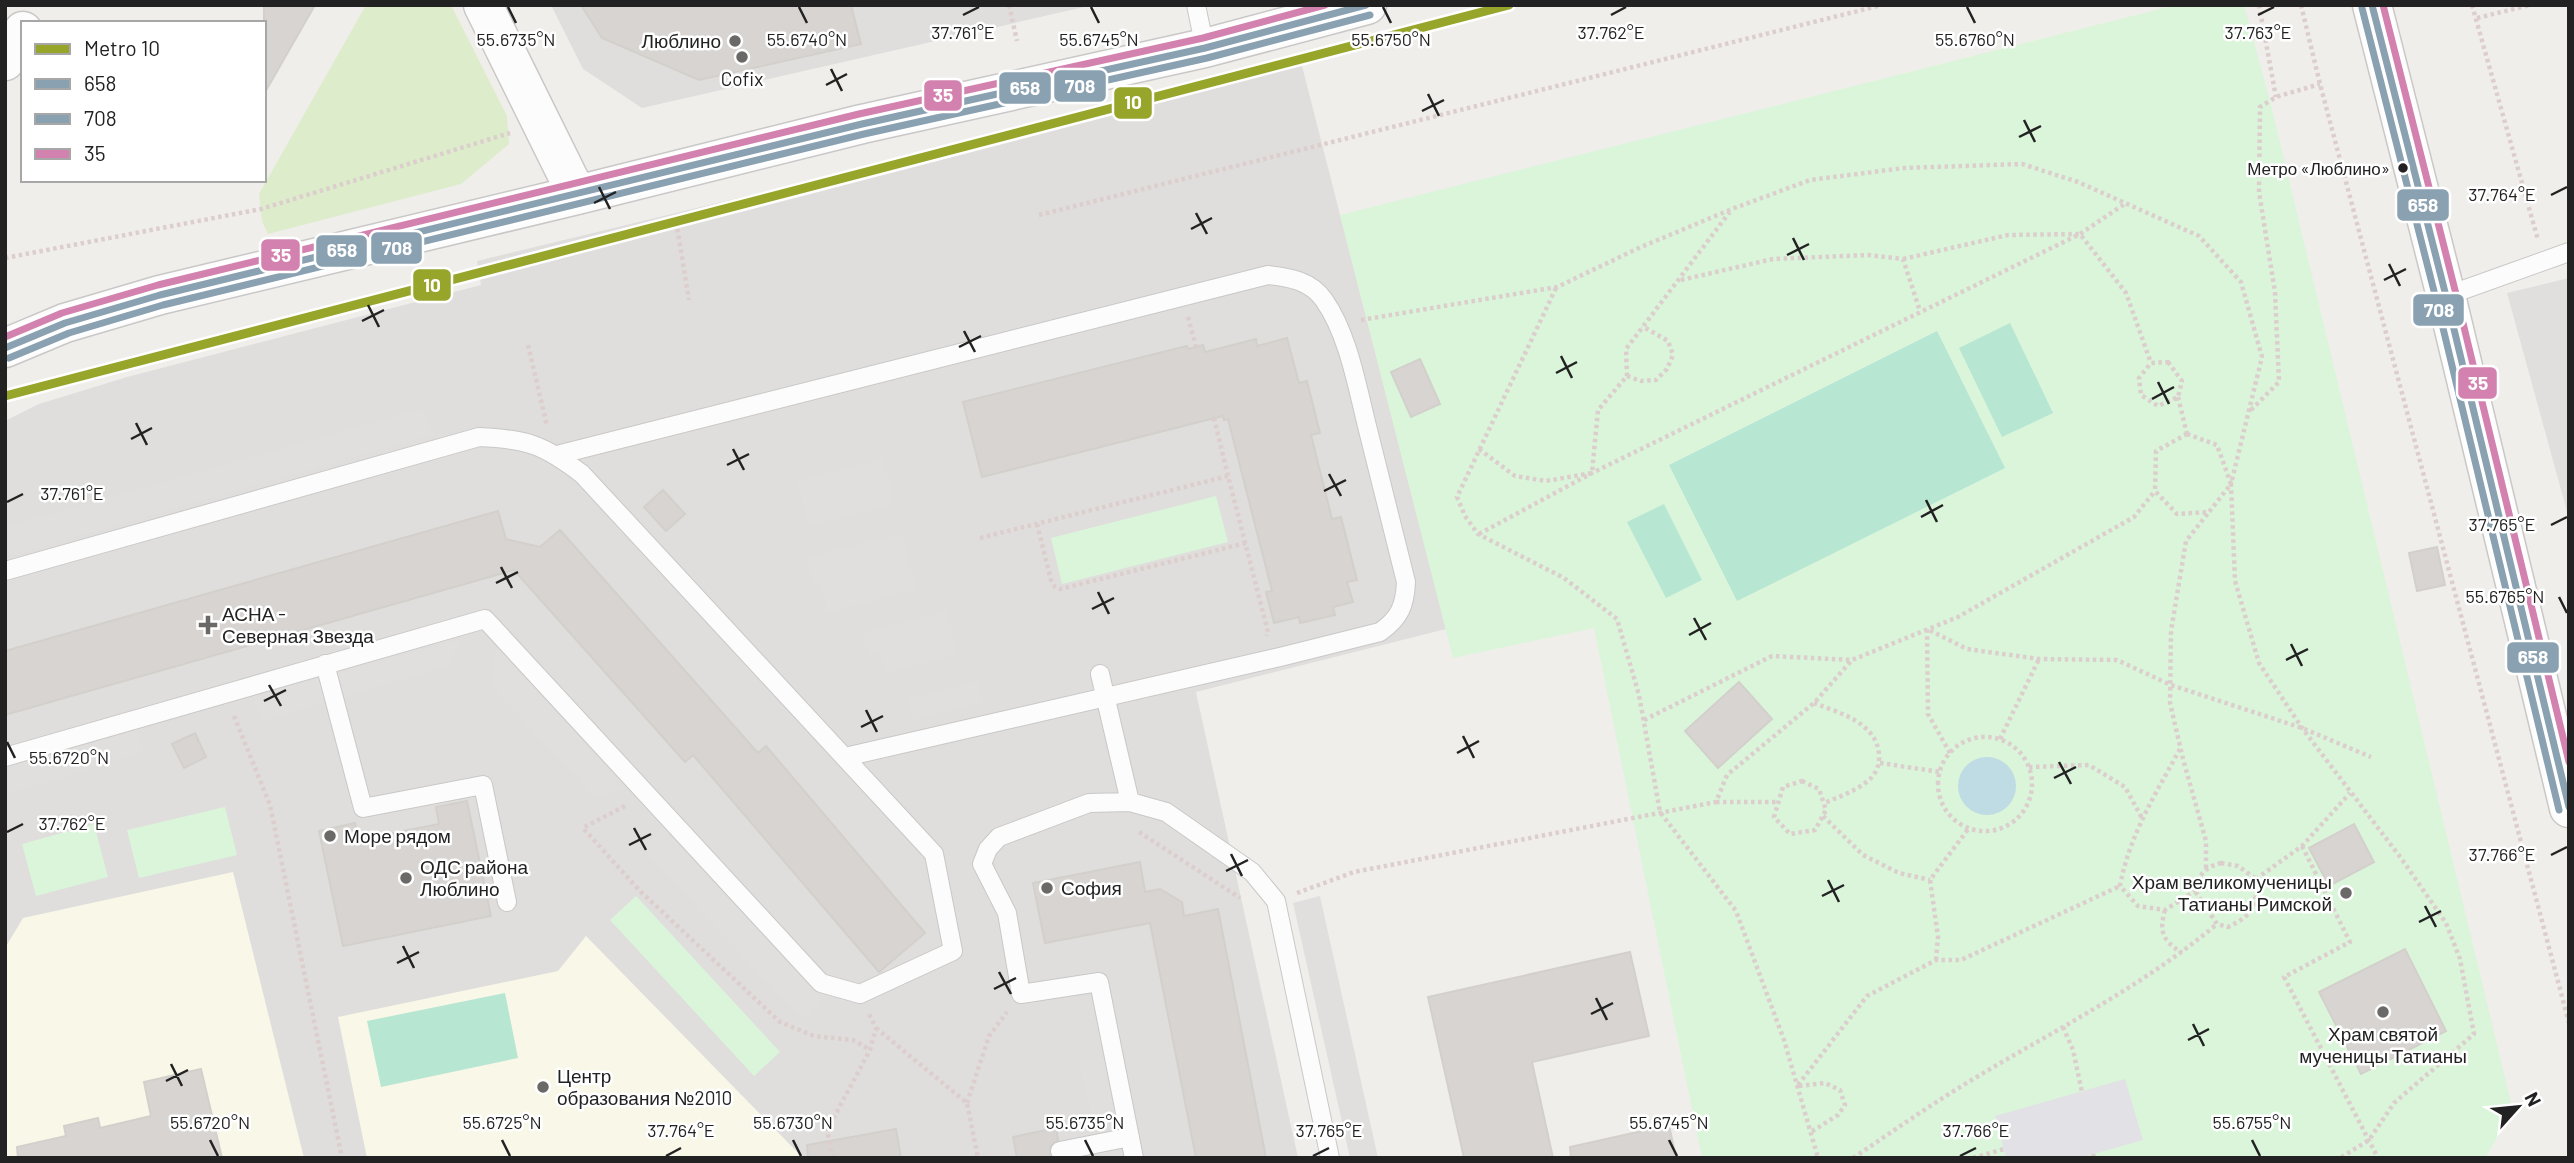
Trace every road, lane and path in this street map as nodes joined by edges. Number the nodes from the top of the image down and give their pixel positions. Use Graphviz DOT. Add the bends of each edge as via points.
graph roads {
  1 [pos="38,5"];
  2 [pos="483,5"];
  3 [pos="1009,5"];
  4 [pos="1196,5"];
  5 [pos="1367,5"];
  6 [pos="1882,5"];
  7 [pos="2259,5"];
  8 [pos="2301,5"];
  9 [pos="2372,5"];
  10 [pos="2472,5"];
  11 [pos="2530,5"];
  12 [pos="2477,18"];
  13 [pos="29,21"];
  14 [pos="21,34"];
  15 [pos="1017,41"];
  16 [pos="1205,48"];
  17 [pos="5,61"];
  18 [pos="2320,84"];
  19 [pos="2276,97"];
  20 [pos="511,133"];
  21 [pos="577,195"];
  22 [pos="2126,203"];
  23 [pos="1732,209"];
  24 [pos="675,215"];
  25 [pos="1039,215"];
  26 [pos="2080,234"];
  27 [pos="2569,251"];
  28 [pos="5,258"];
  29 [pos="1903,259"];
  30 [pos="2543,262"];
  31 [pos="1679,280"];
  32 [pos="1557,287"];
  33 [pos="2445,296"];
  34 [pos="690,300"];
  35 [pos="1920,310"];
  36 [pos="1336,324"];
  37 [pos="1642,326"];
  38 [pos="9,344"];
  39 [pos="528,345"];
  40 [pos="2151,363"];
  41 [pos="1627,376"];
  42 [pos="2178,397"];
  43 [pos="2251,410"];
  44 [pos="1214,418"];
  45 [pos="2187,434"];
  46 [pos="536,444"];
  47 [pos="1479,449"];
  48 [pos="557,455"];
  49 [pos="1592,473"];
  50 [pos="1228,475"];
  51 [pos="2231,484"];
  52 [pos="2155,491"];
  53 [pos="2209,512"];
  54 [pos="1037,524"];
  55 [pos="1478,534"];
  56 [pos="980,538"];
  57 [pos="1245,543"];
  58 [pos="5,571"];
  59 [pos="1927,629"];
  60 [pos="1268,632"];
  61 [pos="2039,659"];
  62 [pos="1852,660"];
  63 [pos="325,664"];
  64 [pos="1100,674"];
  65 [pos="2171,685"];
  66 [pos="224,693"];
  67 [pos="1106,697"];
  68 [pos="1814,703"];
  69 [pos="1644,720"];
  70 [pos="2302,728"];
  71 [pos="2000,739"];
  72 [pos="2180,749"];
  73 [pos="1950,753"];
  74 [pos="5,757"];
  75 [pos="845,757"];
  76 [pos="2371,757"];
  77 [pos="1880,763"];
  78 [pos="2029,767"];
  79 [pos="1940,772"];
  80 [pos="2350,793"];
  81 [pos="649,794"];
  82 [pos="1130,802"];
  83 [pos="1716,802"];
  84 [pos="1778,802"];
  85 [pos="1824,803"];
  86 [pos="2569,808"];
  87 [pos="1660,812"];
  88 [pos="1823,816"];
  89 [pos="2142,818"];
  90 [pos="1133,828"];
  91 [pos="1969,828"];
  92 [pos="2302,846"];
  93 [pos="2206,868"];
  94 [pos="2256,879"];
  95 [pos="1930,880"];
  96 [pos="2120,886"];
  97 [pos="2195,891"];
  98 [pos="1276,901"];
  99 [pos="507,902"];
  100 [pos="2165,910"];
  101 [pos="2217,924"];
  102 [pos="2182,953"];
  103 [pos="1936,960"];
  104 [pos="1021,993"];
  105 [pos="860,994"];
  106 [pos="2569,1023"];
  107 [pos="2063,1027"];
  108 [pos="876,1028"];
  109 [pos="870,1049"];
  110 [pos="1798,1086"];
  111 [pos="2082,1091"];
  112 [pos="967,1103"];
  113 [pos="1811,1132"];
  114 [pos="1130,1137"];
  115 [pos="2370,1140"];
  116 [pos="2004,1149"];
  117 [pos="1060,1151"];
  118 [pos="342,1158"];
  119 [pos="832,1158"];
  120 [pos="978,1158"];
  121 [pos="1134,1158"];
  122 [pos="1330,1158"];
  123 [pos="1818,1158"];
  124 [pos="1853,1158"];
  125 [pos="1973,1158"];
  126 [pos="2340,1158"];
  127 [pos="2378,1158"];
  1 -- 13 [label="street"];
  2 -- 21 [label="street"];
  3 -- 15 [label="path"];
  4 -- 16 [label="lane"];
  5 -- 16 [label="street"];
  6 -- 25 [label="path"];
  7 -- 19 [label="path"];
  8 -- 18 [label="path"];
  9 -- 33 [label="street"];
  10 -- 12 [label="path"];
  11 -- 12 [label="path"];
  12 -- 30 [label="path"];
  14 -- 17 [label="street"];
  16 -- 21 [label="street" via="862,124"];
  18 -- 19 [label="path"];
  18 -- 106 [label="path"];
  19 -- 43 [label="path" via="2260,107 2259,192 2275,292 2279,382"];
  20 -- 28 [label="path" via="261,209"];
  21 -- 38 [label="street" via="160,295"];
  22 -- 23 [label="path" via="2022,164 1904,168 1810,180"];
  22 -- 26 [label="path"];
  22 -- 43 [label="path" via="2199,236 2242,282 2262,357"];
  23 -- 31 [label="path"];
  23 -- 32 [label="path"];
  24 -- 34 [label="path"];
  26 -- 29 [label="path" via="2008,235"];
  26 -- 35 [label="path"];
  26 -- 40 [label="path" via="2126,293"];
  27 -- 30 [label="lane"];
  29 -- 31 [label="path" via="1868,255 1773,259"];
  29 -- 35 [label="path"];
  30 -- 33 [label="lane"];
  31 -- 37 [label="path"];
  32 -- 36 [label="path"];
  32 -- 47 [label="path"];
  33 -- 86 [label="street"];
  35 -- 49 [label="path"];
  36 -- 48 [label="lane" via="1324,299 1309,286 1289,277 1268,275"];
  36 -- 67 [label="lane" via="1352,366 1406,582 1402,611 1380,632"];
  37 -- 41 [label="path" via="1626,349"];
  37 -- 41 [label="path" via="1668,341 1673,355 1656,380"];
  39 -- 46 [label="path" via="548,428"];
  40 -- 42 [label="path" via="2168,362 2182,381"];
  40 -- 42 [label="path" via="2139,378 2141,395 2158,406"];
  41 -- 49 [label="path" via="1598,410"];
  42 -- 45 [label="path"];
  43 -- 51 [label="path"];
  44 -- 50 [label="path"];
  45 -- 51 [label="path" via="2217,445"];
  45 -- 52 [label="path" via="2156,451"];
  46 -- 48 [label="lane"];
  46 -- 58 [label="lane" via="479,436"];
  47 -- 49 [label="path" via="1516,476 1546,481"];
  47 -- 55 [label="path" via="1457,497"];
  48 -- 75 [label="lane" via="582,474"];
  49 -- 55 [label="path"];
  50 -- 54 [label="path"];
  50 -- 57 [label="path"];
  51 -- 53 [label="path"];
  51 -- 70 [label="path" via="2235,581 2259,663"];
  52 -- 53 [label="path" via="2177,514"];
  52 -- 59 [label="path" via="2134,517 1958,617"];
  53 -- 65 [label="path" via="2186,541 2171,631"];
  54 -- 56 [label="path"];
  54 -- 57 [label="path" via="1051,580 1060,589"];
  55 -- 69 [label="path" via="1564,578 1617,619"];
  57 -- 60 [label="path"];
  59 -- 61 [label="path" via="1967,649"];
  59 -- 62 [label="path"];
  59 -- 73 [label="path" via="1927,714"];
  61 -- 65 [label="path" via="2117,660"];
  61 -- 71 [label="path"];
  62 -- 68 [label="path"];
  62 -- 69 [label="path" via="1772,656"];
  63 -- 66 [label="lane"];
  63 -- 81 [label="lane" via="485,619"];
  63 -- 99 [label="lane" via="363,808 483,785"];
  64 -- 67 [label="lane"];
  65 -- 70 [label="path"];
  65 -- 72 [label="path"];
  66 -- 74 [label="lane"];
  66 -- 118 [label="path" via="270,805"];
  67 -- 75 [label="lane"];
  67 -- 82 [label="lane"];
  68 -- 77 [label="path" via="1851,717 1871,733"];
  68 -- 83 [label="path" via="1727,775"];
  69 -- 87 [label="path"];
  70 -- 76 [label="path"];
  70 -- 80 [label="path"];
  71 -- 73 [label="path" via="1972,739"];
  71 -- 78 [label="path"];
  72 -- 89 [label="path"];
  72 -- 93 [label="path" via="2206,841"];
  73 -- 79 [label="path"];
  75 -- 105 [label="lane" via="934,854 953,951"];
  77 -- 79 [label="path"];
  77 -- 85 [label="path" via="1871,779"];
  78 -- 89 [label="path" via="2089,765 2125,787"];
  78 -- 91 [label="path" via="2033,780 2023,813 1998,830"];
  79 -- 91 [label="path" via="1939,787 1948,813"];
  80 -- 92 [label="path"];
  80 -- 115 [label="path" via="2446,923 2460,959 2474,1034 2394,1103"];
  81 -- 105 [label="lane" via="821,983"];
  81 -- 109 [label="path" via="583,828 639,890 780,1022 814,1036 853,1040"];
  82 -- 98 [label="lane" via="1166,812 1252,872"];
  82 -- 104 [label="lane" via="1088,803 999,837 988,849 982,864 1007,913"];
  83 -- 84 [label="path"];
  83 -- 87 [label="path"];
  84 -- 85 [label="path" via="1783,787 1802,781 1819,789"];
  84 -- 88 [label="path" via="1774,817 1790,834 1815,830"];
  85 -- 88 [label="path"];
  87 -- 98 [label="path" via="1354,872"];
  87 -- 110 [label="path" via="1736,911"];
  88 -- 95 [label="path" via="1863,855 1899,873"];
  89 -- 96 [label="path" via="2124,862"];
  90 -- 98 [label="path" via="1256,908"];
  91 -- 95 [label="path"];
  92 -- 94 [label="path"];
  92 -- 115 [label="path" via="2350,942 2284,977"];
  93 -- 94 [label="path" via="2221,863 2238,866"];
  93 -- 97 [label="path"];
  94 -- 101 [label="path" via="2257,901 2246,918 2228,927"];
  95 -- 103 [label="path" via="1938,937"];
  96 -- 100 [label="path" via="2138,905"];
  96 -- 103 [label="path" via="1961,960"];
  97 -- 100 [label="path"];
  97 -- 101 [label="path"];
  98 -- 122 [label="lane"];
  100 -- 102 [label="path" via="2161,931"];
  101 -- 102 [label="path"];
  102 -- 107 [label="path"];
  103 -- 110 [label="path" via="1867,996"];
  104 -- 112 [label="path" via="989,1036"];
  104 -- 114 [label="lane" via="1099,982"];
  105 -- 108 [label="path"];
  107 -- 111 [label="path"];
  107 -- 124 [label="path"];
  108 -- 109 [label="path"];
  108 -- 112 [label="path"];
  109 -- 119 [label="path" via="827,1130"];
  110 -- 113 [label="path"];
  110 -- 113 [label="path" via="1825,1083 1840,1090 1845,1105"];
  112 -- 120 [label="path"];
  113 -- 123 [label="path"];
  114 -- 117 [label="lane"];
  114 -- 121 [label="lane"];
  115 -- 126 [label="path"];
  115 -- 127 [label="path"];
  116 -- 125 [label="path"];
}
